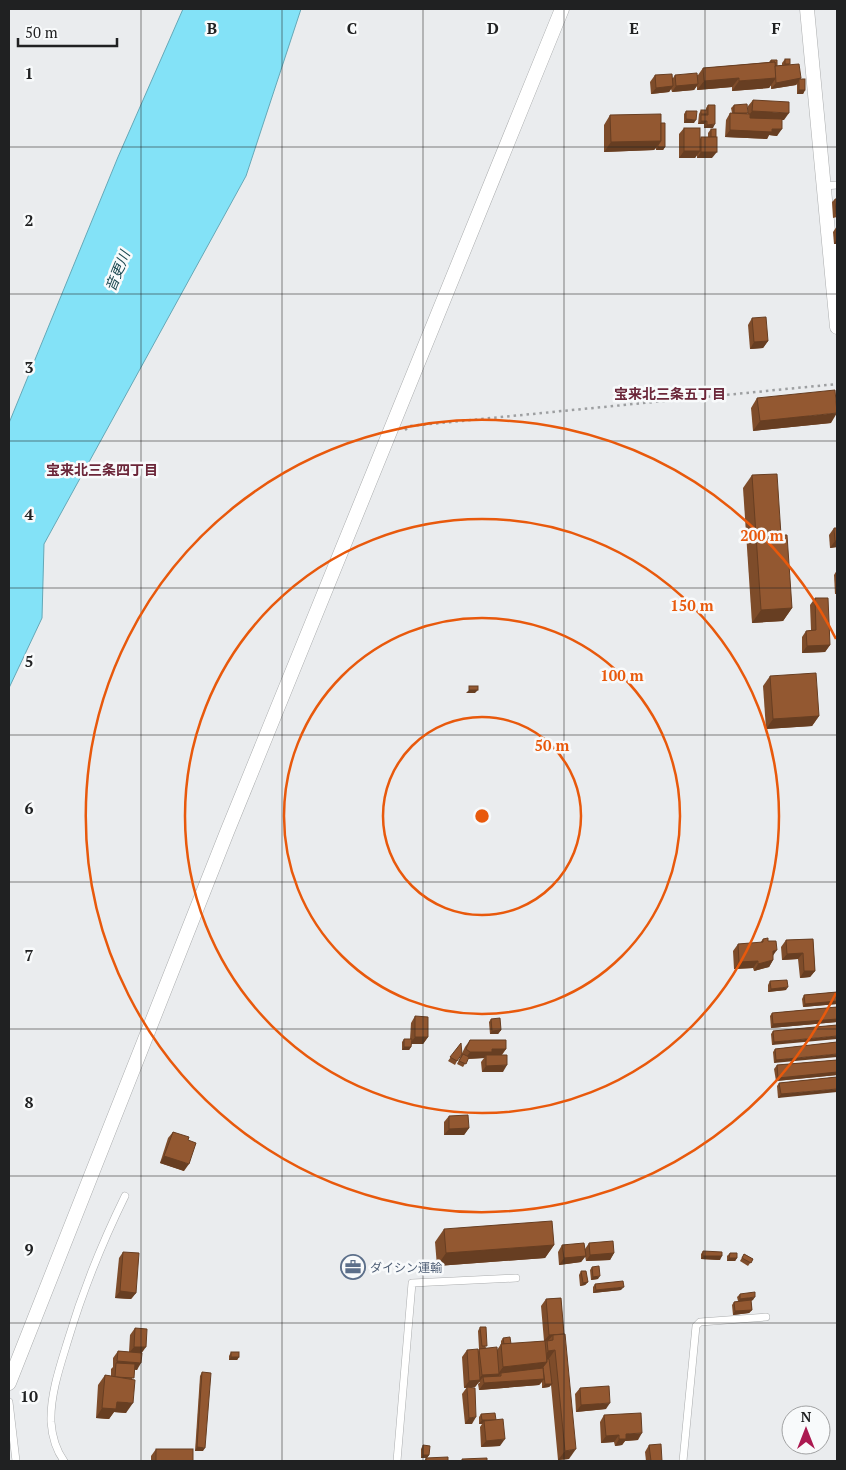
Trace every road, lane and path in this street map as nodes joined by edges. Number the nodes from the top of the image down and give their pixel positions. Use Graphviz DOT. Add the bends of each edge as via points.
graph roads {
  1 [pos="562,9"];
  2 [pos="807,9"];
  3 [pos="830,185"];
  4 [pos="837,327"];
  5 [pos="837,384"];
  6 [pos="402,438"];
  7 [pos="126,1196"];
  8 [pos="516,1278"];
  9 [pos="766,1317"];
  10 [pos="9,1383"];
  11 [pos="9,1402"];
  12 [pos="16,1461"];
  13 [pos="64,1461"];
  14 [pos="397,1461"];
  15 [pos="683,1461"];
  1 -- 10 [label="street" via="223,841"];
  2 -- 3 [label="street"];
  3 -- 4 [label="street"];
  5 -- 6 [label="path" via="410,426"];
  7 -- 13 [label="lane" via="102,1242 86,1283 58,1373 51,1420 52,1434"];
  8 -- 14 [label="lane" via="412,1283"];
  9 -- 15 [label="lane" via="700,1322 696,1326"];
  11 -- 12 [label="lane"];
}
